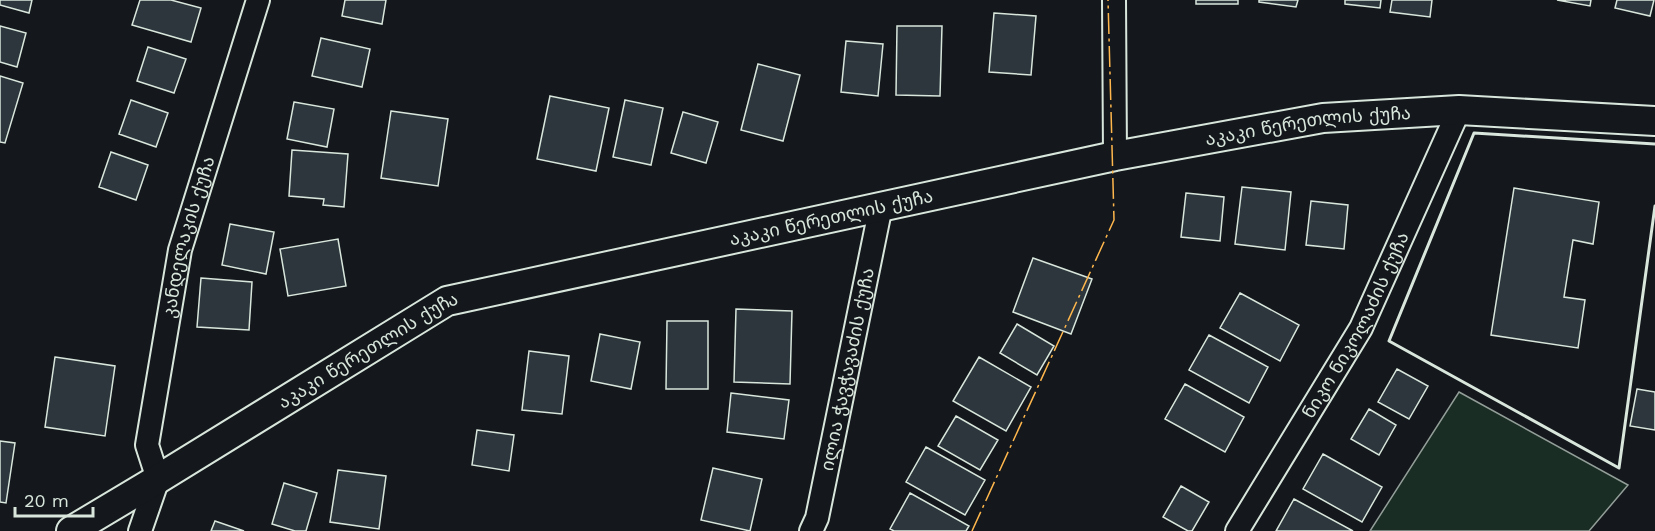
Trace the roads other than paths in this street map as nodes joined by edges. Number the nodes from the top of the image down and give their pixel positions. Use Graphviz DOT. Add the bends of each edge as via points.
graph roads {
  1 [pos="258,0"];
  2 [pos="1113,0"];
  3 [pos="1459,110"];
  4 [pos="1655,121"];
  5 [pos="1115,156"];
  6 [pos="881,206"];
  7 [pos="158,479"];
  8 [pos="71,531"];
  9 [pos="140,531"];
  10 [pos="811,531"];
  11 [pos="1237,531"];
  1 -- 7 [label="street, კანდელაკის ქუჩა" via="180,250 147,445"];
  2 -- 5 [label="street"];
  3 -- 4 [label="street, აკაკი წერეთლის ქუჩა"];
  3 -- 5 [label="street, აკაკი წერეთლის ქუჩა" via="1323,118"];
  3 -- 11 [label="street, ნიკო ნიკოლაძის ქუჩა" via="1361,328"];
  5 -- 6 [label="street, აკაკი წერეთლის ქუჩა"];
  6 -- 7 [label="street, აკაკი წერეთლის ქუჩა" via="447,301"];
  6 -- 10 [label="street, ილია ჭავჭავაძის ქუჩა" via="817,518"];
  7 -- 8 [label="street, აკაკი წერეთლის ქუჩა"];
  7 -- 9 [label="street"];
}
